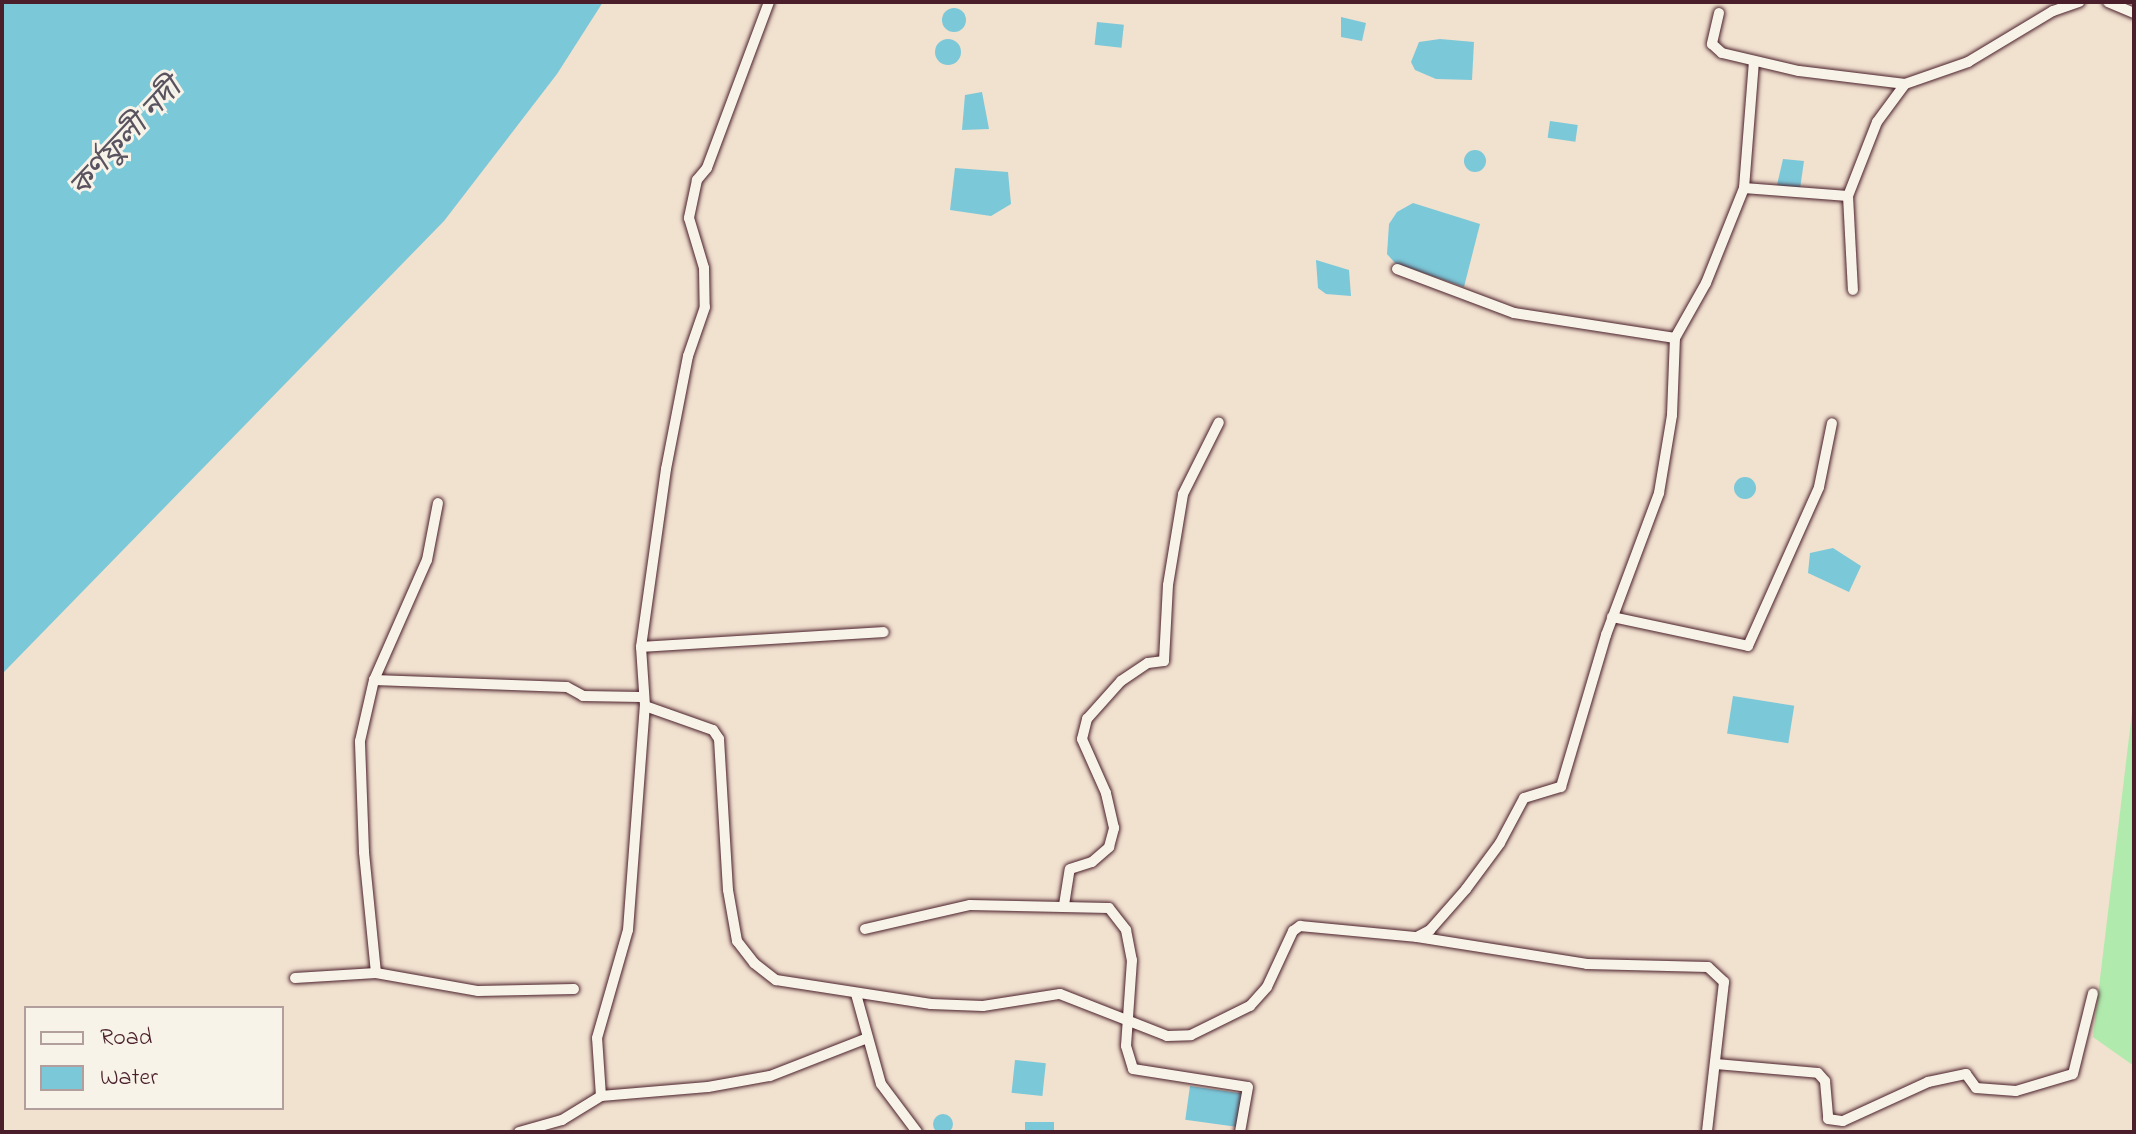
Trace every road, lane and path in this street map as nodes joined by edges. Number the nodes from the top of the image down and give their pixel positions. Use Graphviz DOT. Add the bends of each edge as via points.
graph roads {
  1 [pos="769,2"];
  2 [pos="2079,2"];
  3 [pos="2108,2"];
  4 [pos="1719,13"];
  5 [pos="2134,13"];
  6 [pos="1754,61"];
  7 [pos="1905,84"];
  8 [pos="1744,188"];
  9 [pos="1848,196"];
  10 [pos="1397,269"];
  11 [pos="1853,290"];
  12 [pos="1675,338"];
  13 [pos="1219,422"];
  14 [pos="1832,423"];
  15 [pos="438,503"];
  16 [pos="1612,617"];
  17 [pos="884,632"];
  18 [pos="641,647"];
  19 [pos="374,680"];
  20 [pos="643,701"];
  21 [pos="1064,905"];
  22 [pos="865,929"];
  23 [pos="1417,937"];
  24 [pos="376,973"];
  25 [pos="295,978"];
  26 [pos="574,989"];
  27 [pos="2093,993"];
  28 [pos="856,994"];
  29 [pos="1127,1020"];
  30 [pos="865,1039"];
  31 [pos="1716,1064"];
  32 [pos="601,1096"];
  33 [pos="562,1126"];
  34 [pos="519,1132"];
  35 [pos="917,1132"];
  36 [pos="1240,1132"];
  37 [pos="1707,1132"];
  1 -- 18 [label="street" via="707,168 697,180 689,218 704,268 705,307 688,356 664,483"];
  2 -- 7 [label="street" via="2053,11 1968,62"];
  3 -- 5 [label="street"];
  4 -- 6 [label="street" via="1712,44 1722,53"];
  6 -- 7 [label="street" via="1881,85"];
  6 -- 8 [label="street"];
  7 -- 9 [label="street" via="1877,122"];
  8 -- 9 [label="street"];
  8 -- 12 [label="street" via="1706,283"];
  9 -- 11 [label="street"];
  10 -- 12 [label="street" via="1514,313"];
  12 -- 16 [label="street" via="1672,415 1659,493"];
  13 -- 21 [label="street" via="1183,494 1168,585 1164,661 1148,663 1121,681 1087,719 1082,739 1106,793 1114,828 1109,847 1092,862 1070,869"];
  14 -- 16 [label="street" via="1819,487 1748,646"];
  15 -- 19 [label="street" via="423,571"];
  16 -- 23 [label="street" via="1561,787 1524,798 1466,889 1430,930"];
  17 -- 18 [label="street"];
  18 -- 20 [label="street"];
  19 -- 20 [label="street" via="567,687 583,696"];
  19 -- 24 [label="street" via="359,767"];
  20 -- 28 [label="street" via="713,730 719,739 728,890 737,941 776,980"];
  20 -- 32 [label="street" via="628,930 597,1038"];
  21 -- 22 [label="street" via="970,905"];
  21 -- 29 [label="street" via="1116,912 1132,960"];
  23 -- 29 [label="street" via="1300,926 1267,987 1250,1006 1191,1035 1167,1036"];
  23 -- 31 [label="street" via="1587,964 1708,967 1724,982"];
  24 -- 25 [label="street"];
  24 -- 26 [label="street" via="478,991"];
  27 -- 31 [label="street" via="2073,1074 2030,1088 1976,1088 1966,1074 1928,1082 1843,1121 1828,1119 1825,1081 1818,1073"];
  28 -- 29 [label="street" via="983,1006 1060,994"];
  28 -- 30 [label="street"];
  29 -- 36 [label="street" via="1126,1046 1133,1069 1248,1087"];
  30 -- 32 [label="street" via="770,1076"];
  30 -- 35 [label="street" via="881,1084"];
  31 -- 37 [label="street"];
  32 -- 33 [label="street"];
  33 -- 34 [label="street"];
}
